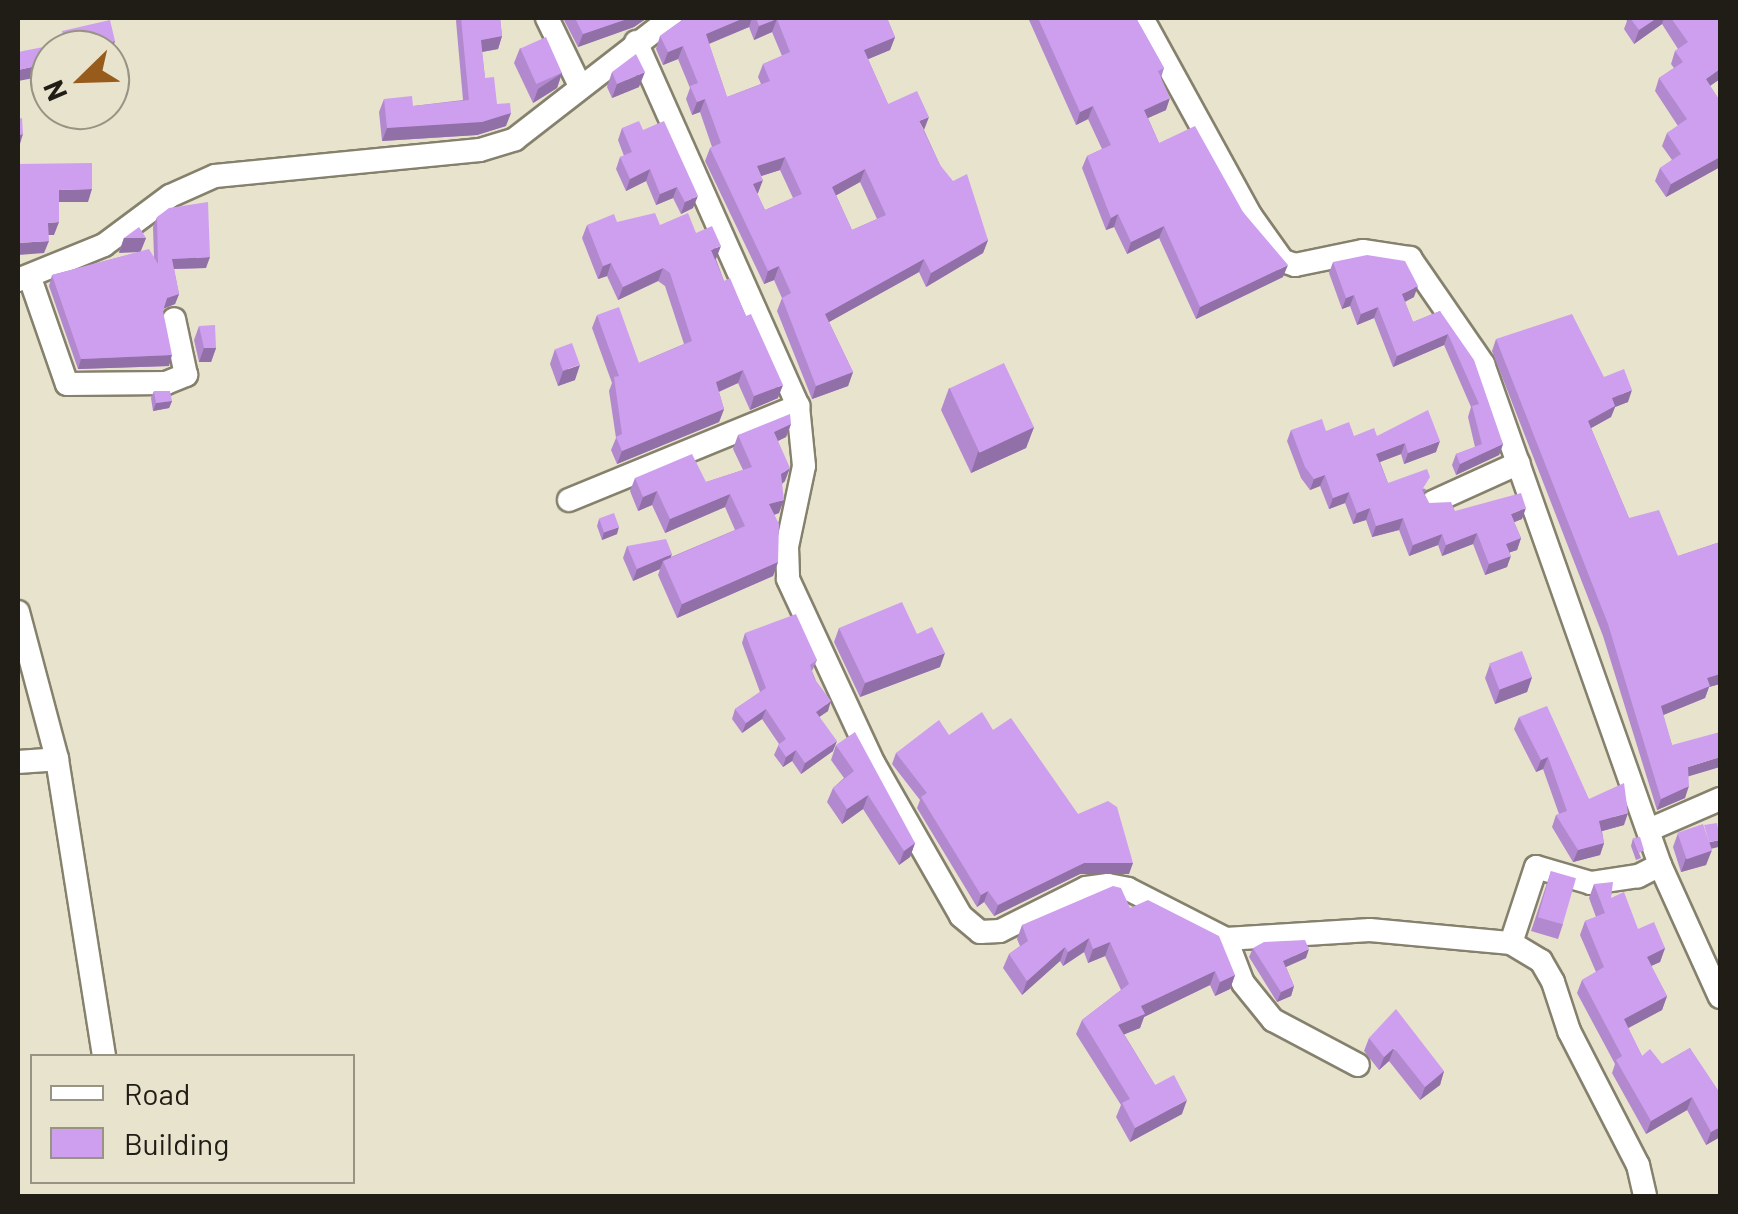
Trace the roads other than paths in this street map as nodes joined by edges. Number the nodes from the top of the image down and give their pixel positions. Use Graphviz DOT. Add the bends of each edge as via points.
graph roads {
  1 [pos="547,18"];
  2 [pos="672,18"];
  3 [pos="1142,18"];
  4 [pos="636,42"];
  5 [pos="579,84"];
  6 [pos="24,278"];
  7 [pos="174,319"];
  8 [pos="798,406"];
  9 [pos="1520,462"];
  10 [pos="569,500"];
  11 [pos="1433,502"];
  12 [pos="18,612"];
  13 [pos="57,759"];
  14 [pos="18,762"];
  15 [pos="1720,798"];
  16 [pos="1652,829"];
  17 [pos="1660,865"];
  18 [pos="1226,939"];
  19 [pos="1511,943"];
  20 [pos="1720,998"];
  21 [pos="104,1054"];
  22 [pos="1358,1064"];
  23 [pos="1645,1196"];
  1 -- 5 [label="street"];
  2 -- 4 [label="street"];
  3 -- 9 [label="street" via="1250,216 1283,261 1295,266 1352,254 1410,258 1425,272 1484,364"];
  4 -- 5 [label="street"];
  4 -- 8 [label="street"];
  5 -- 6 [label="street" via="539,124 480,150 216,176 170,196 104,245"];
  6 -- 7 [label="street" via="67,384 166,383 186,376"];
  8 -- 10 [label="street"];
  8 -- 18 [label="street" via="804,466 787,546 788,579 874,764 961,916 980,932 1000,931 1086,888 1119,886"];
  9 -- 11 [label="street"];
  9 -- 16 [label="street"];
  12 -- 13 [label="street"];
  13 -- 14 [label="street"];
  13 -- 21 [label="street"];
  15 -- 16 [label="street"];
  16 -- 17 [label="street"];
  17 -- 19 [label="street" via="1638,876 1591,883 1536,867"];
  17 -- 20 [label="street"];
  18 -- 19 [label="street" via="1370,930"];
  18 -- 22 [label="street" via="1242,983 1273,1020"];
  19 -- 23 [label="street" via="1541,961 1553,982 1569,1031 1638,1165"];
}
